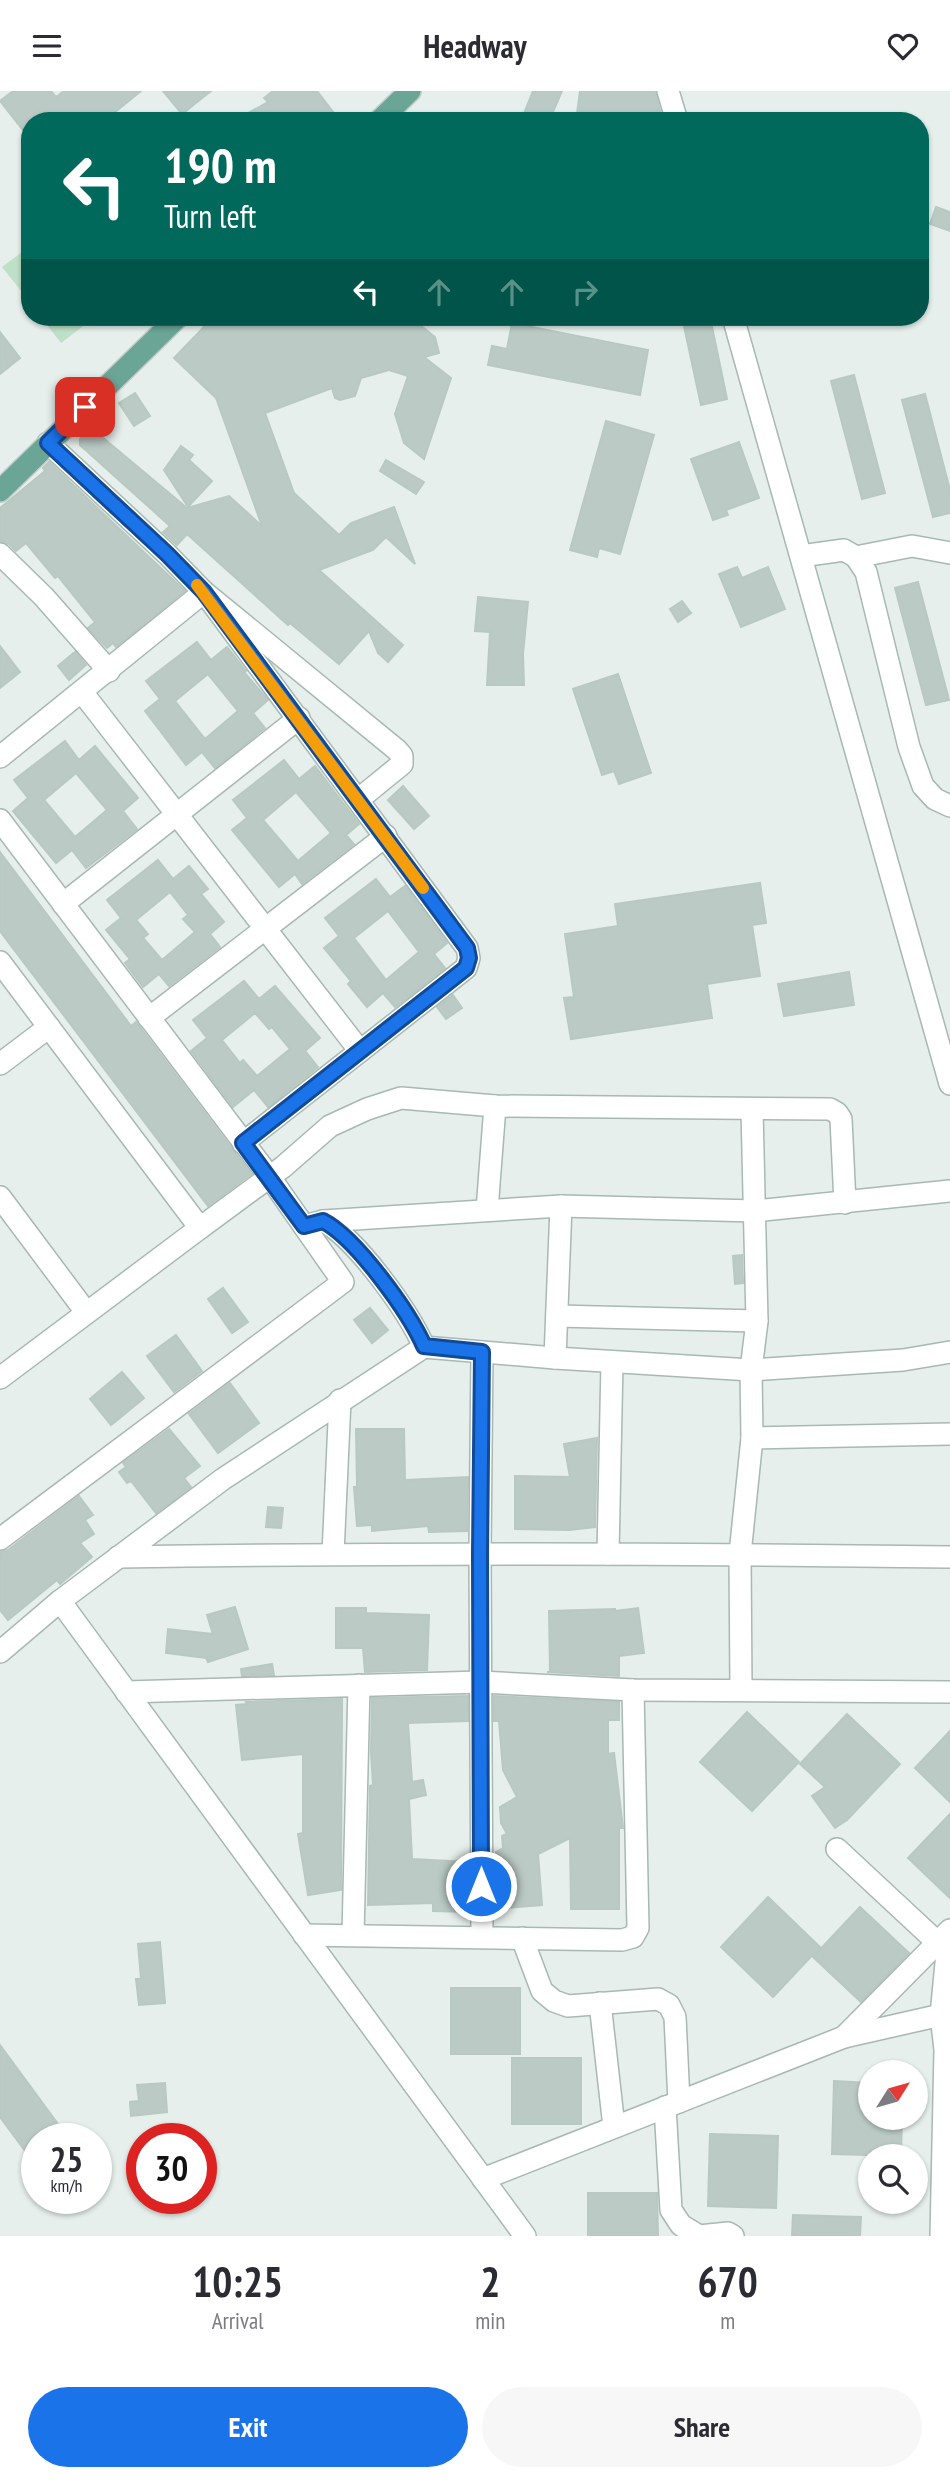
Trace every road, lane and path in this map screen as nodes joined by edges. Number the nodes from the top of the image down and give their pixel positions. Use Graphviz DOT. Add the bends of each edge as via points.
graph roads {
  1 [pos="410,91"];
  2 [pos="668,91"];
  3 [pos="388,112"];
  4 [pos="674,112"];
  5 [pos="169,326"];
  6 [pos="736,326"];
  7 [pos="48,443"];
  8 [pos="0,491"];
  9 [pos="950,553"];
  10 [pos="0,554"];
  11 [pos="801,556"];
  12 [pos="856,557"];
  13 [pos="204,592"];
  14 [pos="109,671"];
  15 [pos="82,692"];
  16 [pos="299,719"];
  17 [pos="0,757"];
  18 [pos="359,799"];
  19 [pos="950,806"];
  20 [pos="177,814"];
  21 [pos="0,820"];
  22 [pos="386,836"];
  23 [pos="63,904"];
  24 [pos="266,929"];
  25 [pos="0,962"];
  26 [pos="149,1019"];
  27 [pos="49,1027"];
  28 [pos="360,1051"];
  29 [pos="0,1064"];
  30 [pos="949,1080"];
  31 [pos="495,1106"];
  32 [pos="752,1110"];
  33 [pos="243,1143"];
  34 [pos="269,1176"];
  35 [pos="950,1191"];
  36 [pos="0,1197"];
  37 [pos="845,1203"];
  38 [pos="561,1206"];
  39 [pos="487,1210"];
  40 [pos="755,1211"];
  41 [pos="313,1224"];
  42 [pos="200,1228"];
  43 [pos="86,1312"];
  44 [pos="557,1316"];
  45 [pos="757,1321"];
  46 [pos="424,1346"];
  47 [pos="482,1352"];
  48 [pos="950,1352"];
  49 [pos="555,1358"];
  50 [pos="612,1362"];
  51 [pos="751,1370"];
  52 [pos="0,1378"];
  53 [pos="340,1400"];
  54 [pos="950,1434"];
  55 [pos="752,1438"];
  56 [pos="0,1539"];
  57 [pos="333,1554"];
  58 [pos="480,1554"];
  59 [pos="608,1554"];
  60 [pos="740,1554"];
  61 [pos="118,1557"];
  62 [pos="950,1557"];
  63 [pos="60,1601"];
  64 [pos="0,1652"];
  65 [pos="481,1682"];
  66 [pos="359,1685"];
  67 [pos="633,1690"];
  68 [pos="741,1690"];
  69 [pos="126,1692"];
  70 [pos="950,1692"];
  71 [pos="837,1849"];
  72 [pos="304,1935"];
  73 [pos="353,1935"];
  74 [pos="482,1937"];
  75 [pos="522,1938"];
  76 [pos="946,1946"];
  77 [pos="600,2003"];
  78 [pos="941,2015"];
  79 [pos="844,2037"];
  80 [pos="947,2048"];
  81 [pos="672,2104"];
  82 [pos="614,2127"];
  83 [pos="483,2179"];
  84 [pos="525,2236"];
  85 [pos="733,2236"];
  86 [pos="941,2236"];
  1 -- 3 [label="main road"];
  2 -- 4 [label="street"];
  5 -- 7 [label="main road"];
  6 -- 11 [label="street"];
  7 -- 8 [label="main road"];
  7 -- 13 [label="street"];
  9 -- 12 [label="street" via="912,545"];
  10 -- 14 [label="street"];
  11 -- 12 [label="street" via="844,550"];
  11 -- 30 [label="street"];
  12 -- 19 [label="street" via="866,572 923,786"];
  13 -- 14 [label="street"];
  13 -- 16 [label="street"];
  13 -- 18 [label="street" via="402,756 402,764"];
  14 -- 15 [label="street"];
  15 -- 17 [label="street"];
  15 -- 20 [label="street"];
  16 -- 18 [label="street"];
  16 -- 20 [label="street"];
  18 -- 22 [label="street"];
  20 -- 23 [label="street"];
  20 -- 24 [label="street"];
  21 -- 23 [label="street"];
  22 -- 24 [label="street"];
  22 -- 28 [label="street" via="467,948 469,958 466,968"];
  23 -- 26 [label="street"];
  24 -- 26 [label="street"];
  24 -- 28 [label="street"];
  25 -- 27 [label="street"];
  26 -- 33 [label="street"];
  27 -- 29 [label="street"];
  27 -- 42 [label="street"];
  28 -- 33 [label="street"];
  31 -- 32 [label="street"];
  31 -- 34 [label="street" via="401,1098 330,1126"];
  31 -- 39 [label="street"];
  32 -- 37 [label="street" via="830,1109 837,1113"];
  32 -- 40 [label="street"];
  33 -- 34 [label="street"];
  34 -- 41 [label="street"];
  34 -- 42 [label="street"];
  35 -- 37 [label="street"];
  36 -- 43 [label="street"];
  37 -- 40 [label="street"];
  38 -- 39 [label="street"];
  38 -- 40 [label="street"];
  38 -- 44 [label="street"];
  39 -- 41 [label="street"];
  40 -- 45 [label="street"];
  41 -- 46 [label="street" via="334,1227 357,1248"];
  41 -- 56 [label="street" via="343,1282"];
  42 -- 43 [label="street"];
  43 -- 52 [label="street"];
  44 -- 45 [label="street"];
  44 -- 49 [label="street"];
  45 -- 51 [label="street"];
  46 -- 47 [label="street"];
  46 -- 53 [label="street"];
  47 -- 49 [label="street"];
  47 -- 58 [label="street"];
  48 -- 51 [label="street" via="903,1360"];
  49 -- 50 [label="street"];
  50 -- 51 [label="street"];
  50 -- 59 [label="street"];
  51 -- 55 [label="street"];
  53 -- 57 [label="street"];
  53 -- 61 [label="street"];
  54 -- 55 [label="street"];
  55 -- 60 [label="street"];
  57 -- 58 [label="street"];
  57 -- 61 [label="street"];
  58 -- 59 [label="street"];
  58 -- 65 [label="street"];
  59 -- 60 [label="street"];
  60 -- 62 [label="street"];
  60 -- 68 [label="street"];
  61 -- 63 [label="street"];
  63 -- 64 [label="street"];
  63 -- 69 [label="street"];
  65 -- 66 [label="street"];
  65 -- 67 [label="street"];
  65 -- 74 [label="street"];
  66 -- 69 [label="street"];
  66 -- 73 [label="street"];
  67 -- 68 [label="street"];
  67 -- 75 [label="street" via="638,1928 633,1937 622,1941"];
  68 -- 70 [label="street"];
  69 -- 72 [label="street"];
  71 -- 76 [label="street"];
  72 -- 73 [label="street"];
  72 -- 83 [label="street"];
  73 -- 74 [label="street"];
  74 -- 75 [label="street"];
  75 -- 77 [label="street" via="542,1991 554,2001"];
  76 -- 78 [label="street"];
  76 -- 79 [label="street"];
  77 -- 81 [label="street" via="657,1999 669,2005 676,2017"];
  77 -- 82 [label="street"];
  78 -- 79 [label="street"];
  78 -- 80 [label="street"];
  79 -- 81 [label="street"];
  80 -- 86 [label="street"];
  81 -- 82 [label="street"];
  81 -- 85 [label="street" via="671,2210 681,2225 699,2236 728,2232"];
  82 -- 83 [label="street"];
  83 -- 84 [label="street"];
}
